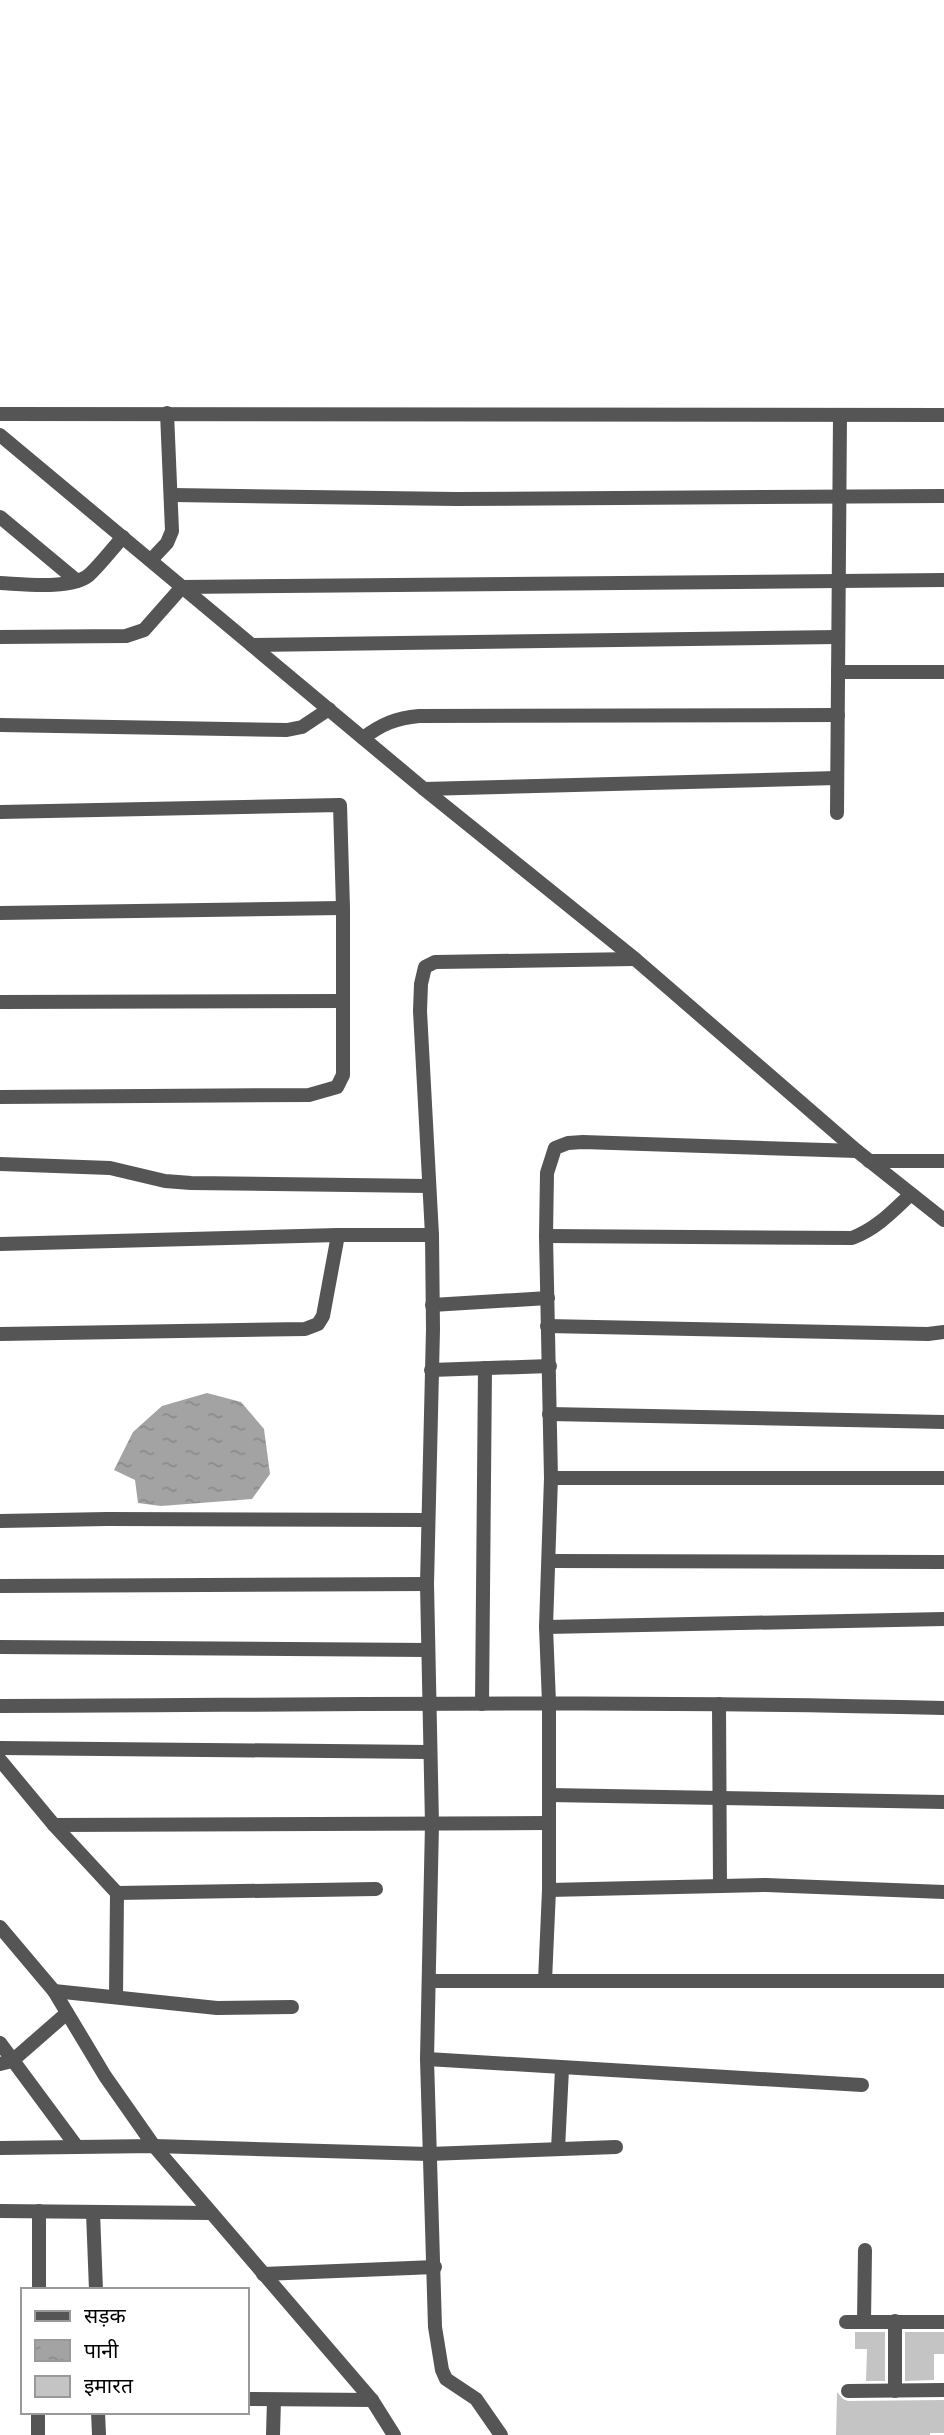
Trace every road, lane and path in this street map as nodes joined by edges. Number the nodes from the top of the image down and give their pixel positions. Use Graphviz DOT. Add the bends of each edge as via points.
graph roads {
  1 [pos="167,413"];
  2 [pos="0,414"];
  3 [pos="944,415"];
  4 [pos="840,416"];
  5 [pos="0,435"];
  6 [pos="172,495"];
  7 [pos="839,496"];
  8 [pos="944,496"];
  9 [pos="0,517"];
  10 [pos="123,537"];
  11 [pos="150,560"];
  12 [pos="944,580"];
  13 [pos="77,581"];
  14 [pos="839,581"];
  15 [pos="0,583"];
  16 [pos="183,587"];
  17 [pos="0,637"];
  18 [pos="838,637"];
  19 [pos="252,645"];
  20 [pos="838,672"];
  21 [pos="944,672"];
  22 [pos="329,709"];
  23 [pos="838,715"];
  24 [pos="0,725"];
  25 [pos="363,738"];
  26 [pos="837,778"];
  27 [pos="424,789"];
  28 [pos="0,812"];
  29 [pos="837,813"];
  30 [pos="343,908"];
  31 [pos="0,913"];
  32 [pos="635,959"];
  33 [pos="343,1001"];
  34 [pos="0,1002"];
  35 [pos="0,1097"];
  36 [pos="857,1151"];
  37 [pos="869,1161"];
  38 [pos="944,1161"];
  39 [pos="0,1164"];
  40 [pos="428,1186"];
  41 [pos="910,1195"];
  42 [pos="944,1220"];
  43 [pos="338,1235"];
  44 [pos="432,1235"];
  45 [pos="546,1236"];
  46 [pos="0,1244"];
  47 [pos="548,1298"];
  48 [pos="432,1305"];
  49 [pos="547,1326"];
  50 [pos="944,1332"];
  51 [pos="0,1334"];
  52 [pos="550,1366"];
  53 [pos="485,1368"];
  54 [pos="431,1370"];
  55 [pos="549,1414"];
  56 [pos="944,1422"];
  57 [pos="551,1478"];
  58 [pos="944,1478"];
  59 [pos="427,1520"];
  60 [pos="0,1521"];
  61 [pos="550,1560"];
  62 [pos="944,1562"];
  63 [pos="427,1584"];
  64 [pos="0,1586"];
  65 [pos="944,1619"];
  66 [pos="546,1627"];
  67 [pos="0,1647"];
  68 [pos="428,1650"];
  69 [pos="549,1703"];
  70 [pos="482,1704"];
  71 [pos="719,1704"];
  72 [pos="430,1705"];
  73 [pos="0,1706"];
  74 [pos="944,1708"];
  75 [pos="0,1748"];
  76 [pos="429,1752"];
  77 [pos="0,1760"];
  78 [pos="549,1795"];
  79 [pos="720,1798"];
  80 [pos="944,1802"];
  81 [pos="548,1823"];
  82 [pos="432,1824"];
  83 [pos="54,1825"];
  84 [pos="720,1886"];
  85 [pos="376,1889"];
  86 [pos="549,1890"];
  87 [pos="944,1892"];
  88 [pos="117,1894"];
  89 [pos="0,1927"];
  90 [pos="430,1981"];
  91 [pos="545,1981"];
  92 [pos="944,1981"];
  93 [pos="54,1991"];
  94 [pos="116,1996"];
  95 [pos="292,2007"];
  96 [pos="67,2013"];
  97 [pos="0,2043"];
  98 [pos="427,2059"];
  99 [pos="6,2062"];
  100 [pos="562,2069"];
  101 [pos="862,2085"];
  102 [pos="154,2146"];
  103 [pos="77,2147"];
  104 [pos="616,2147"];
  105 [pos="0,2148"];
  106 [pos="558,2149"];
  107 [pos="429,2154"];
  108 [pos="0,2211"];
  109 [pos="39,2211"];
  110 [pos="93,2212"];
  111 [pos="211,2213"];
  112 [pos="865,2250"];
  113 [pos="435,2267"];
  114 [pos="263,2274"];
  115 [pos="38,2288"];
  116 [pos="96,2288"];
  117 [pos="864,2321"];
  118 [pos="895,2321"];
  119 [pos="846,2322"];
  120 [pos="944,2322"];
  121 [pos="944,2390"];
  122 [pos="848,2391"];
  123 [pos="895,2391"];
  124 [pos="248,2399"];
  125 [pos="274,2400"];
  126 [pos="372,2400"];
  127 [pos="38,2414"];
  128 [pos="98,2414"];
  129 [pos="38,2435"];
  130 [pos="99,2435"];
  131 [pos="273,2435"];
  132 [pos="394,2435"];
  133 [pos="500,2435"];
  1 -- 2 [label="street"];
  1 -- 4 [label="street"];
  1 -- 6 [label="street"];
  3 -- 4 [label="street"];
  4 -- 7 [label="street"];
  5 -- 10 [label="street"];
  6 -- 7 [label="street" via="456,499"];
  6 -- 11 [label="street" via="170,538"];
  7 -- 8 [label="street"];
  7 -- 14 [label="street"];
  9 -- 13 [label="street"];
  10 -- 11 [label="street"];
  10 -- 13 [label="street" via="87,577"];
  11 -- 16 [label="street"];
  12 -- 14 [label="street"];
  13 -- 15 [label="street"];
  14 -- 16 [label="street"];
  14 -- 18 [label="street"];
  16 -- 17 [label="street" via="137,633"];
  16 -- 19 [label="street"];
  18 -- 19 [label="street"];
  18 -- 20 [label="street"];
  19 -- 22 [label="street"];
  20 -- 21 [label="street"];
  20 -- 23 [label="street"];
  22 -- 24 [label="street" via="302,727 287,730"];
  22 -- 25 [label="street"];
  23 -- 25 [label="street" via="419,716 385,722"];
  23 -- 26 [label="street"];
  25 -- 27 [label="street"];
  26 -- 27 [label="street"];
  26 -- 29 [label="street"];
  27 -- 32 [label="street"];
  28 -- 30 [label="street" via="340,804"];
  30 -- 31 [label="street"];
  30 -- 33 [label="street"];
  32 -- 36 [label="street"];
  32 -- 40 [label="street" via="435,962 425,967 419,1011"];
  33 -- 34 [label="street"];
  33 -- 35 [label="street" via="343,1075 337,1087 326,1091 309,1095"];
  36 -- 37 [label="street"];
  36 -- 45 [label="street" via="568,1143 555,1148 550,1160"];
  37 -- 38 [label="street"];
  37 -- 41 [label="street"];
  39 -- 40 [label="street" via="110,1168 191,1183"];
  40 -- 44 [label="street"];
  41 -- 42 [label="street"];
  41 -- 45 [label="street" via="880,1223 852,1238"];
  43 -- 44 [label="street"];
  43 -- 46 [label="street"];
  43 -- 51 [label="street" via="323,1316 318,1324 305,1329"];
  44 -- 48 [label="street"];
  45 -- 47 [label="street"];
  47 -- 48 [label="street"];
  47 -- 49 [label="street"];
  48 -- 54 [label="street"];
  49 -- 50 [label="street"];
  49 -- 52 [label="street"];
  52 -- 53 [label="street"];
  52 -- 55 [label="street"];
  53 -- 54 [label="street"];
  53 -- 70 [label="street"];
  54 -- 59 [label="street"];
  55 -- 56 [label="street"];
  55 -- 57 [label="street"];
  57 -- 58 [label="street"];
  57 -- 61 [label="street"];
  59 -- 60 [label="street"];
  59 -- 63 [label="street"];
  61 -- 62 [label="street"];
  61 -- 66 [label="street"];
  63 -- 64 [label="street"];
  63 -- 68 [label="street"];
  65 -- 66 [label="street"];
  66 -- 69 [label="street"];
  67 -- 68 [label="street"];
  68 -- 72 [label="street"];
  69 -- 70 [label="street"];
  69 -- 71 [label="street"];
  69 -- 78 [label="street"];
  70 -- 72 [label="street"];
  71 -- 74 [label="street"];
  71 -- 79 [label="street"];
  72 -- 73 [label="street"];
  72 -- 76 [label="street"];
  75 -- 76 [label="street"];
  76 -- 82 [label="street"];
  77 -- 83 [label="street"];
  78 -- 79 [label="street"];
  78 -- 81 [label="street"];
  79 -- 80 [label="street"];
  79 -- 84 [label="street"];
  81 -- 82 [label="street"];
  81 -- 86 [label="street"];
  82 -- 83 [label="street"];
  82 -- 90 [label="street"];
  83 -- 88 [label="street"];
  84 -- 86 [label="street"];
  84 -- 87 [label="street"];
  85 -- 88 [label="street"];
  86 -- 91 [label="street"];
  88 -- 94 [label="street"];
  89 -- 93 [label="street"];
  90 -- 91 [label="street"];
  90 -- 98 [label="street"];
  91 -- 92 [label="street"];
  93 -- 94 [label="street"];
  93 -- 96 [label="street"];
  94 -- 95 [label="street" via="217,2008"];
  96 -- 99 [label="street"];
  96 -- 102 [label="street"];
  97 -- 99 [label="street"];
  98 -- 100 [label="street"];
  98 -- 107 [label="street"];
  99 -- 103 [label="street"];
  100 -- 101 [label="street"];
  100 -- 106 [label="street"];
  102 -- 103 [label="street"];
  102 -- 107 [label="street"];
  102 -- 111 [label="street"];
  103 -- 105 [label="street"];
  104 -- 106 [label="street"];
  106 -- 107 [label="street"];
  107 -- 113 [label="street"];
  108 -- 109 [label="street"];
  109 -- 110 [label="street"];
  109 -- 115 [label="street"];
  110 -- 111 [label="street"];
  110 -- 116 [label="street"];
  111 -- 114 [label="street"];
  112 -- 117 [label="street"];
  113 -- 114 [label="street"];
  113 -- 133 [label="street" via="442,2370 453,2385 476,2399"];
  114 -- 126 [label="street"];
  117 -- 118 [label="street"];
  117 -- 119 [label="street"];
  118 -- 120 [label="street"];
  118 -- 123 [label="street"];
  121 -- 123 [label="street"];
  122 -- 123 [label="street"];
  124 -- 125 [label="street"];
  125 -- 126 [label="street"];
  125 -- 131 [label="street"];
  126 -- 132 [label="street"];
  127 -- 129 [label="street"];
  128 -- 130 [label="street"];
}
